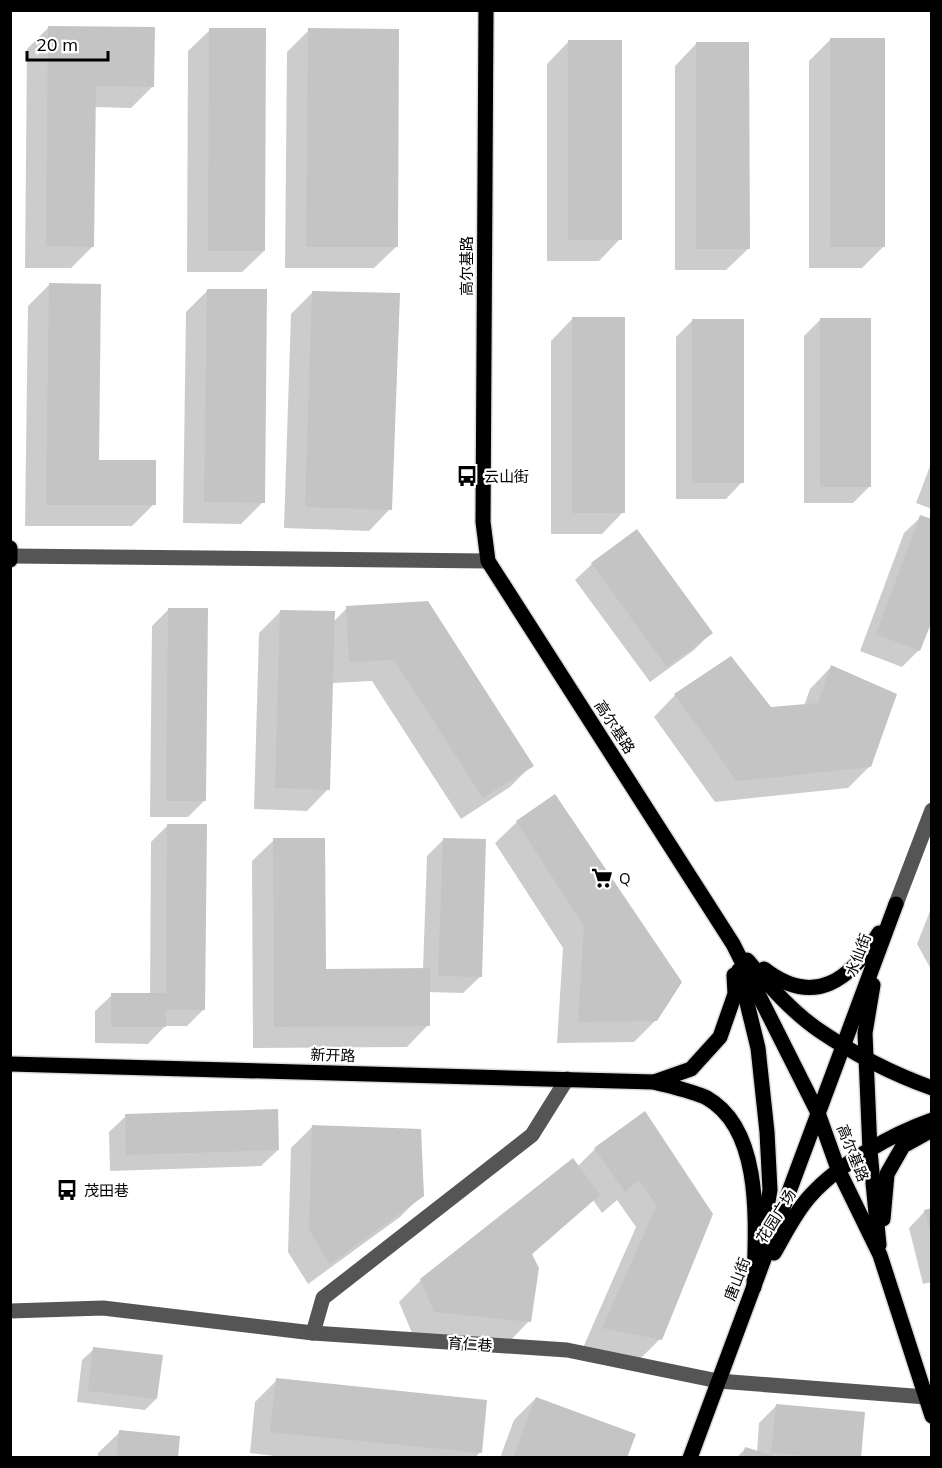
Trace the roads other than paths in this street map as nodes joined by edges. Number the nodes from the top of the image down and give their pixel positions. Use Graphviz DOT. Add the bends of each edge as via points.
graph roads {
  1 [pos="486,10"];
  2 [pos="10,548"];
  3 [pos="11,558"];
  4 [pos="488,561"];
  5 [pos="932,810"];
  6 [pos="896,904"];
  7 [pos="733,944"];
  8 [pos="843,1045"];
  9 [pos="867,1059"];
  10 [pos="10,1064"];
  11 [pos="567,1079"];
  12 [pos="654,1082"];
  13 [pos="932,1088"];
  14 [pos="818,1113"];
  15 [pos="932,1120"];
  16 [pos="932,1130"];
  17 [pos="870,1150"];
  18 [pos="838,1169"];
  19 [pos="879,1255"];
  20 [pos="754,1287"];
  21 [pos="10,1311"];
  22 [pos="314,1333"];
  23 [pos="718,1381"];
  24 [pos="926,1397"];
  25 [pos="932,1416"];
  26 [pos="690,1458"];
  1 -- 4 [label="main road, 高尔基路" via="483,522"];
  2 -- 3 [label="main road"];
  3 -- 4 [label="street"];
  4 -- 7 [label="main road, 高尔基路"];
  5 -- 6 [label="street, 水仙街"];
  6 -- 7 [label="main road" via="853,968 825,987 800,987 779,981"];
  6 -- 8 [label="main road, 水仙街"];
  6 -- 9 [label="main road" via="872,987 865,1034"];
  7 -- 8 [label="main road" via="773,990 819,1031"];
  7 -- 12 [label="main road" via="735,994 720,1037 691,1069"];
  7 -- 14 [label="main road, 高尔基路"];
  7 -- 20 [label="main road" via="758,1048 767,1132 770,1190"];
  8 -- 9 [label="main road"];
  8 -- 14 [label="main road, 水仙街"];
  9 -- 13 [label="main road"];
  9 -- 17 [label="main road"];
  10 -- 11 [label="main road, 新开路"];
  11 -- 12 [label="main road, 新开路"];
  11 -- 22 [label="street" via="532,1135 323,1298"];
  12 -- 20 [label="main road" via="706,1098 726,1115 739,1134 755,1205"];
  14 -- 18 [label="main road, 高尔基路"];
  14 -- 20 [label="main road, 唐山街"];
  15 -- 17 [label="main road, 花园广场"];
  16 -- 19 [label="main road" via="903,1146 887,1174"];
  17 -- 18 [label="main road, 花园广场"];
  17 -- 19 [label="main road"];
  18 -- 19 [label="main road, 高尔基路"];
  18 -- 20 [label="main road, 花园广场" via="810,1196"];
  19 -- 24 [label="main road, 高尔基路"];
  20 -- 23 [label="main road, 唐山街"];
  21 -- 22 [label="street, 育仁巷" via="104,1308"];
  22 -- 23 [label="street, 育仁巷" via="567,1350"];
  23 -- 24 [label="street, 育仁巷"];
  23 -- 26 [label="main road, 唐山街"];
  24 -- 25 [label="main road, 高尔基路"];
}
